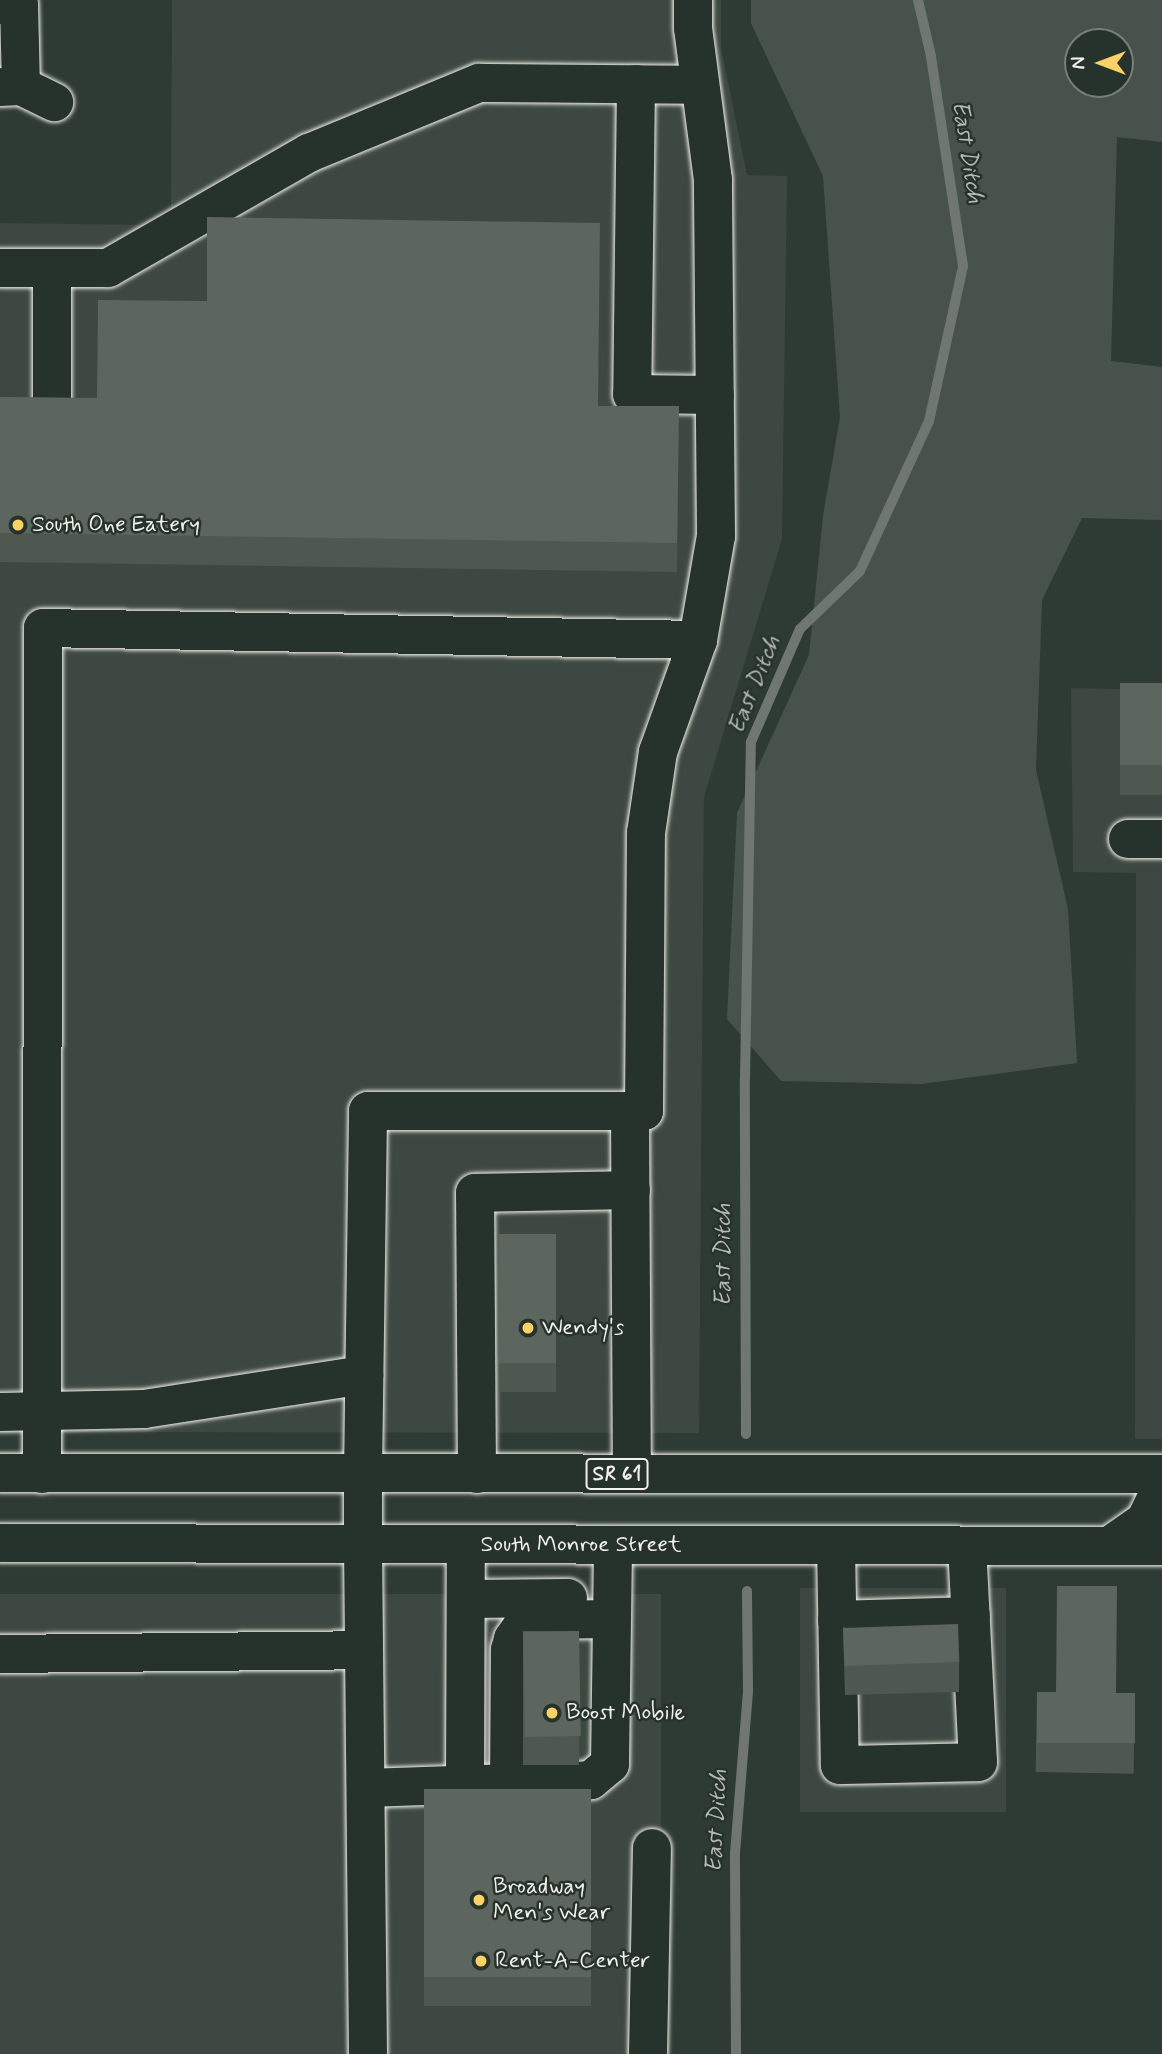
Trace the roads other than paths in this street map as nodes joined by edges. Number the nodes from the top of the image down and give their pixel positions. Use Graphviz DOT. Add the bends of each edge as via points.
graph roads {
  1 [pos="693,0"];
  2 [pos="0,5"];
  3 [pos="636,84"];
  4 [pos="700,85"];
  5 [pos="25,92"];
  6 [pos="0,268"];
  7 [pos="52,268"];
  8 [pos="715,395"];
  9 [pos="52,414"];
  10 [pos="698,640"];
  11 [pos="630,1111"];
  12 [pos="631,1190"];
  13 [pos="365,1375"];
  14 [pos="0,1412"];
  15 [pos="42,1412"];
  16 [pos="0,1473"];
  17 [pos="42,1474"];
  18 [pos="363,1474"];
  19 [pos="477,1474"];
  20 [pos="632,1474"];
  21 [pos="1162,1474"];
  22 [pos="1162,1486"];
  23 [pos="0,1544"];
  24 [pos="363,1545"];
  25 [pos="466,1545"];
  26 [pos="613,1545"];
  27 [pos="836,1545"];
  28 [pos="967,1545"];
  29 [pos="1109,1546"];
  30 [pos="1162,1546"];
  31 [pos="466,1600"];
  32 [pos="612,1609"];
  33 [pos="971,1616"];
  34 [pos="837,1620"];
  35 [pos="365,1650"];
  36 [pos="0,1654"];
  37 [pos="509,1783"];
  38 [pos="466,1784"];
  39 [pos="366,1788"];
  40 [pos="652,1848"];
  41 [pos="368,2054"];
  42 [pos="648,2054"];
  1 -- 4 [label="main road"];
  2 -- 5 [label="main road" via="19,5"];
  3 -- 4 [label="main road"];
  3 -- 7 [label="main road" via="479,83 309,153 108,268"];
  3 -- 8 [label="main road" via="632,394"];
  4 -- 8 [label="main road" via="713,180"];
  6 -- 7 [label="main road"];
  7 -- 9 [label="main road"];
  8 -- 10 [label="main road" via="716,536"];
  10 -- 11 [label="main road" via="658,751 646,833 644,1111"];
  10 -- 15 [label="main road" via="43,628"];
  11 -- 12 [label="main road"];
  11 -- 13 [label="main road" via="368,1111"];
  12 -- 19 [label="main road" via="475,1193"];
  12 -- 20 [label="main road"];
  13 -- 15 [label="main road" via="144,1409"];
  13 -- 18 [label="main road"];
  14 -- 15 [label="main road"];
  15 -- 17 [label="main road"];
  16 -- 17 [label="main road, SR 61"];
  17 -- 18 [label="main road, SR 61"];
  18 -- 19 [label="main road, SR 61"];
  18 -- 24 [label="main road"];
  19 -- 20 [label="main road, SR 61"];
  20 -- 21 [label="main road, SR 61"];
  22 -- 29 [label="main road" via="1145,1521"];
  23 -- 24 [label="main road, South Monroe Street"];
  24 -- 25 [label="main road, South Monroe Street"];
  24 -- 35 [label="main road"];
  25 -- 26 [label="main road, South Monroe Street"];
  25 -- 31 [label="main road"];
  26 -- 27 [label="main road, South Monroe Street"];
  26 -- 32 [label="main road"];
  27 -- 28 [label="main road, South Monroe Street"];
  27 -- 34 [label="main road"];
  28 -- 29 [label="main road, South Monroe Street"];
  28 -- 33 [label="main road"];
  29 -- 30 [label="main road, South Monroe Street"];
  31 -- 32 [label="main road"];
  31 -- 38 [label="main road"];
  32 -- 37 [label="main road" via="533,1620 513,1639"];
  32 -- 37 [label="main road" via="610,1763 591,1780"];
  33 -- 34 [label="main road"];
  33 -- 34 [label="main road" via="978,1762 840,1765"];
  35 -- 36 [label="main road"];
  35 -- 39 [label="main road"];
  37 -- 38 [label="main road"];
  38 -- 39 [label="main road"];
  39 -- 41 [label="main road"];
  40 -- 42 [label="main road"];
}
